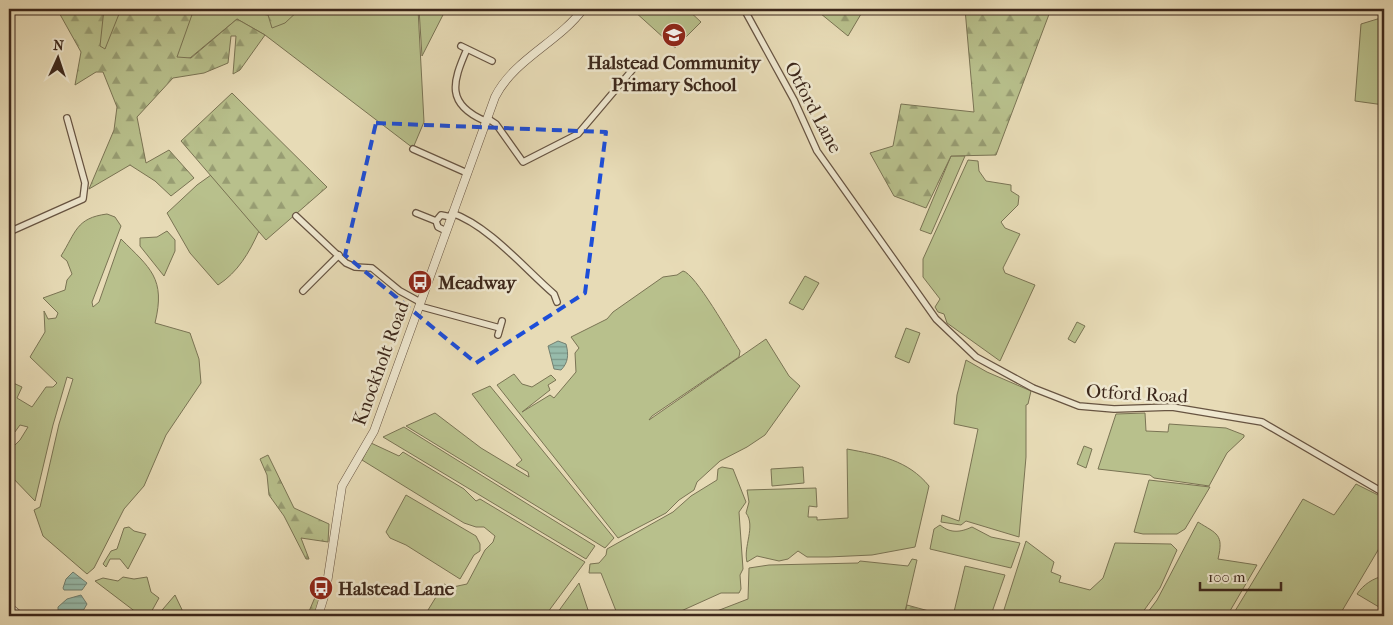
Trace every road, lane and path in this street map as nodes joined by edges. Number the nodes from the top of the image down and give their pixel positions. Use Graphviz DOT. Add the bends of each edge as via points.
graph roads {
  1 [pos="583,9"];
  2 [pos="744,9"];
  3 [pos="461,46"];
  4 [pos="467,49"];
  5 [pos="492,61"];
  6 [pos="633,69"];
  7 [pos="622,70"];
  8 [pos="628,75"];
  9 [pos="67,118"];
  10 [pos="486,119"];
  11 [pos="413,149"];
  12 [pos="467,173"];
  13 [pos="416,213"];
  14 [pos="451,215"];
  15 [pos="296,216"];
  16 [pos="864,216"];
  17 [pos="436,221"];
  18 [pos="446,231"];
  19 [pos="9,232"];
  20 [pos="339,255"];
  21 [pos="302,291"];
  22 [pos="556,302"];
  23 [pos="420,304"];
  24 [pos="502,321"];
  25 [pos="500,328"];
  26 [pos="498,335"];
  27 [pos="1384,493"];
  28 [pos="9,607"];
  29 [pos="20,616"];
  30 [pos="318,616"];
  1 -- 10 [label="street, Knockholt Road" via="568,26 507,78"];
  2 -- 16 [label="street, Otford Lane" via="794,100 817,151"];
  3 -- 4 [label="street"];
  4 -- 5 [label="street"];
  4 -- 10 [label="street" via="457,72 455,89 461,106 471,115"];
  6 -- 8 [label="street"];
  7 -- 8 [label="street"];
  8 -- 10 [label="street" via="578,134 523,162 496,124"];
  9 -- 19 [label="street" via="85,183 84,199"];
  10 -- 12 [label="street, Knockholt Road"];
  11 -- 12 [label="street"];
  12 -- 14 [label="street, Knockholt Road"];
  13 -- 17 [label="street"];
  14 -- 17 [label="street" via="441,215"];
  14 -- 18 [label="street, Knockholt Road"];
  14 -- 22 [label="street" via="471,222 500,245 554,294"];
  15 -- 20 [label="street"];
  16 -- 27 [label="street, Otford Road" via="936,319 976,357 1033,388 1079,406 1114,409 1172,407 1268,425"];
  17 -- 18 [label="street" via="438,227"];
  18 -- 23 [label="street, Knockholt Road"];
  20 -- 21 [label="street"];
  20 -- 23 [label="street" via="350,266 377,271"];
  23 -- 25 [label="street"];
  23 -- 30 [label="street, Knockholt Road" via="374,431 342,486 326,590"];
  24 -- 25 [label="street"];
  25 -- 26 [label="street"];
  28 -- 29 [label="street"];
}
